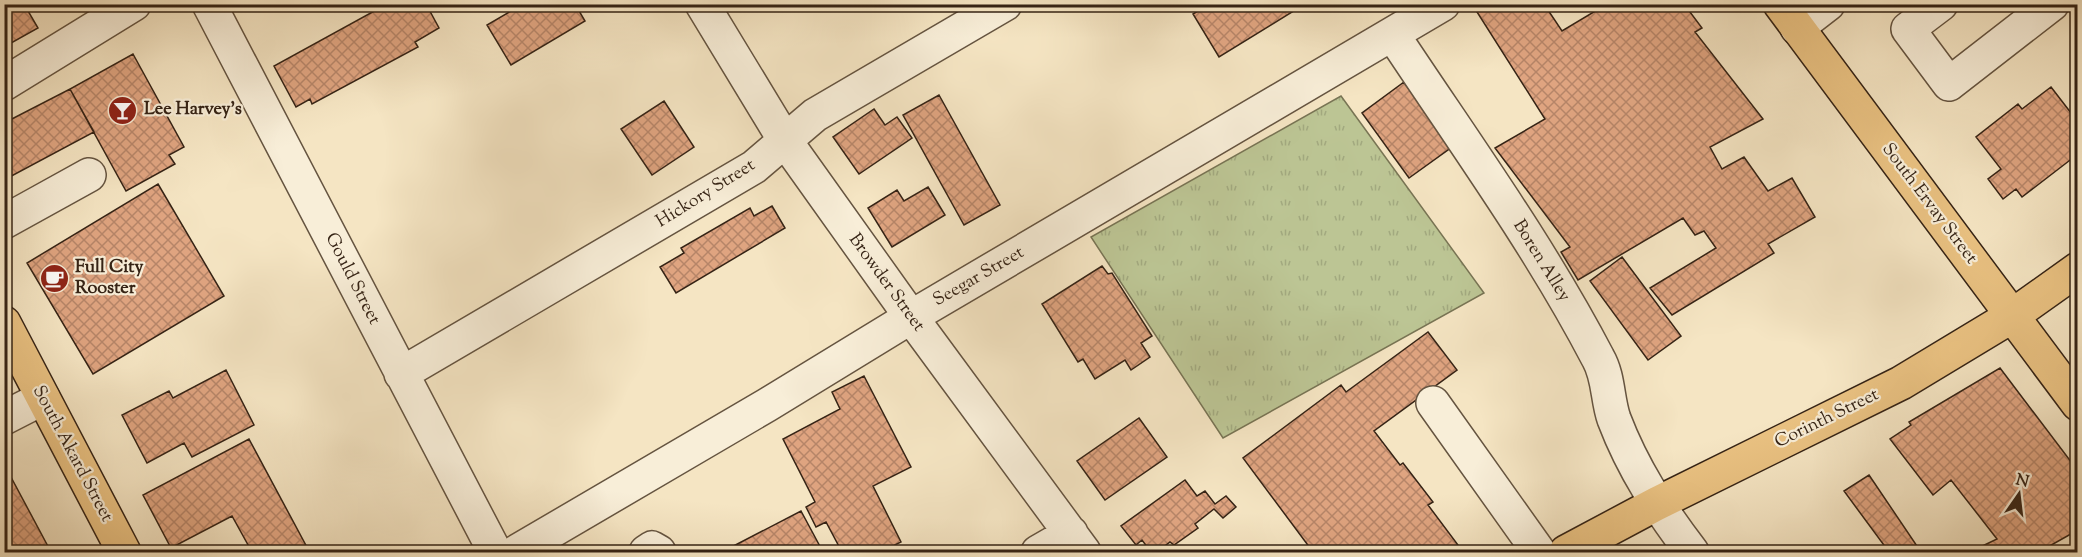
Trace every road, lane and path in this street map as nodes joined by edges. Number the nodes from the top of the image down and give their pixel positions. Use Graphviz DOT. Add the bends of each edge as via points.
graph roads {
  1 [pos="134,4"];
  2 [pos="209,4"];
  3 [pos="702,4"];
  4 [pos="1005,4"];
  5 [pos="1443,4"];
  6 [pos="1828,4"];
  7 [pos="1941,4"];
  8 [pos="2052,4"];
  9 [pos="1789,16"];
  10 [pos="1393,35"];
  11 [pos="4,84"];
  12 [pos="784,140"];
  13 [pos="89,175"];
  14 [pos="4,222"];
  15 [pos="2078,269"];
  16 [pos="2012,316"];
  17 [pos="911,317"];
  18 [pos="4,322"];
  19 [pos="401,374"];
  20 [pos="43,398"];
  21 [pos="1433,403"];
  22 [pos="2078,404"];
  23 [pos="4,418"];
  24 [pos="1656,504"];
  25 [pos="1077,543"];
  26 [pos="1571,551"];
  27 [pos="124,552"];
  28 [pos="495,552"];
  29 [pos="516,552"];
  30 [pos="646,552"];
  31 [pos="659,552"];
  32 [pos="1038,552"];
  33 [pos="1539,552"];
  34 [pos="1692,552"];
  1 -- 11 [label="street"];
  2 -- 19 [label="street, Gould Street"];
  3 -- 12 [label="street, Browder Street"];
  4 -- 12 [label="street, Hickory Street" via="815,115"];
  5 -- 10 [label="street, Seegar Street"];
  6 -- 9 [label="street"];
  7 -- 8 [label="street" via="1908,29 1949,84"];
  9 -- 16 [label="main road, South Ervay Street"];
  10 -- 17 [label="street, Seegar Street"];
  10 -- 24 [label="street, Boren Alley" via="1537,252 1600,360 1623,444"];
  12 -- 17 [label="street, Browder Street"];
  12 -- 19 [label="street, Hickory Street" via="754,167"];
  13 -- 14 [label="street"];
  15 -- 16 [label="main road, Corinth Street"];
  16 -- 22 [label="main road, South Ervay Street"];
  16 -- 24 [label="main road, Corinth Street" via="1901,383"];
  17 -- 25 [label="street, Browder Street"];
  17 -- 29 [label="street, Seegar Street"];
  18 -- 20 [label="main road, South Akard Street"];
  19 -- 28 [label="street, Gould Street"];
  20 -- 23 [label="street"];
  20 -- 27 [label="main road, South Akard Street"];
  21 -- 33 [label="street"];
  24 -- 26 [label="main road, Corinth Street"];
  24 -- 34 [label="street, Boren Alley"];
  25 -- 32 [label="street"];
  30 -- 31 [label="street"];
}
